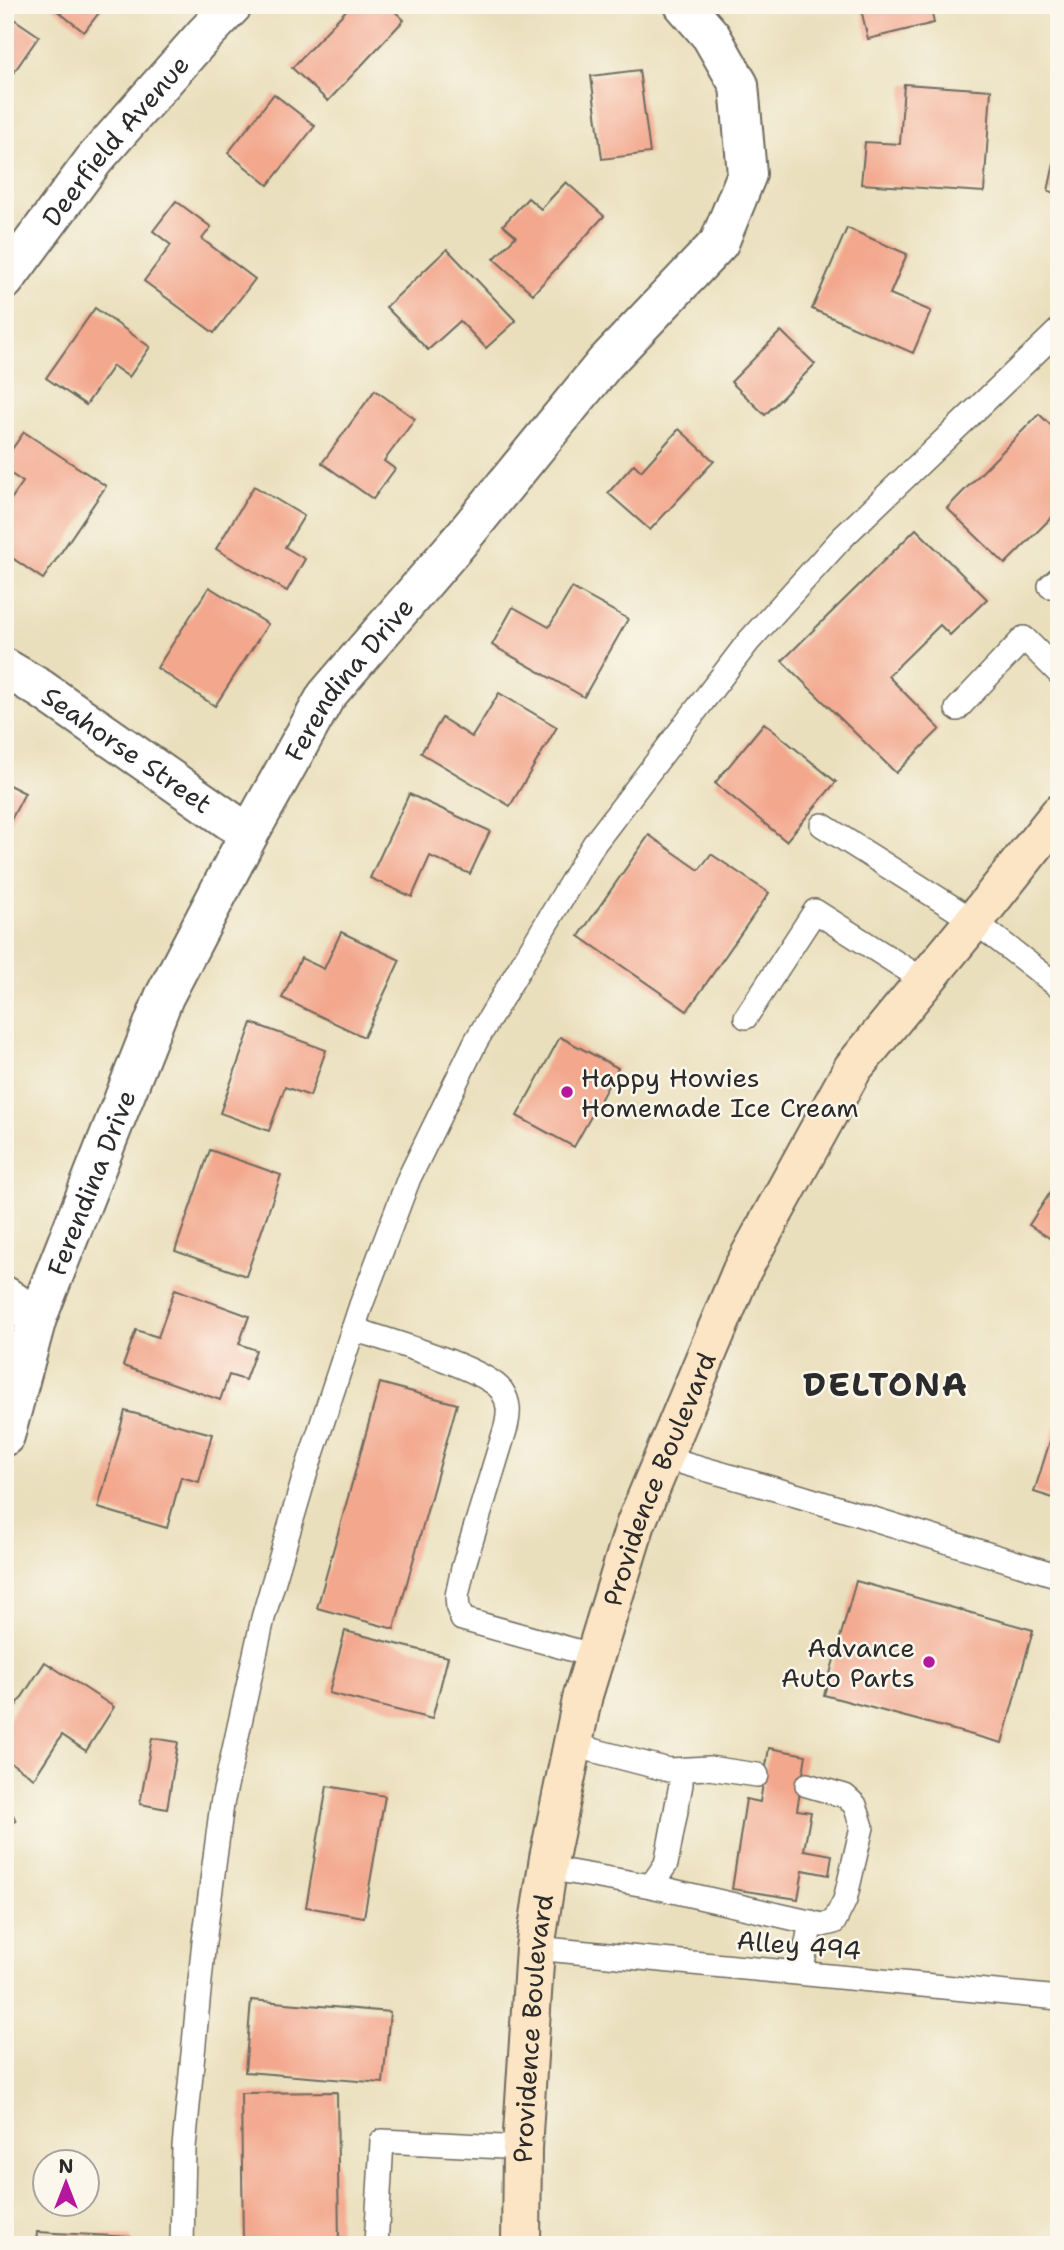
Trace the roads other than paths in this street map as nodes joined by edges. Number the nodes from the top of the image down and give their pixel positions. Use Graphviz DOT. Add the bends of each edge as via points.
graph roads {
  1 [pos="233,5"];
  2 [pos="684,5"];
  3 [pos="5,279"];
  4 [pos="1059,330"];
  5 [pos="5,668"];
  6 [pos="1059,673"];
  7 [pos="957,709"];
  8 [pos="822,825"];
  9 [pos="249,834"];
  10 [pos="1053,834"];
  11 [pos="974,921"];
  12 [pos="925,981"];
  13 [pos="1059,987"];
  14 [pos="746,1017"];
  15 [pos="5,1296"];
  16 [pos="37,1318"];
  17 [pos="353,1329"];
  18 [pos="5,1436"];
  19 [pos="663,1457"];
  20 [pos="1059,1576"];
  21 [pos="595,1656"];
  22 [pos="573,1745"];
  23 [pos="681,1771"];
  24 [pos="757,1775"];
  25 [pos="807,1786"];
  26 [pos="547,1868"];
  27 [pos="651,1885"];
  28 [pos="811,1923"];
  29 [pos="535,1948"];
  30 [pos="801,1973"];
  31 [pos="1059,1998"];
  32 [pos="522,2148"];
  33 [pos="182,2245"];
  34 [pos="376,2245"];
  35 [pos="521,2245"];
  1 -- 3 [label="street, Deerfield Avenue" via="94,160"];
  2 -- 9 [label="street, Ferendina Drive" via="711,36 739,85 747,174 719,243 605,363 326,696"];
  4 -- 17 [label="lane" via="825,556 748,642 594,844 476,1041 410,1178"];
  5 -- 9 [label="street, Seahorse Street"];
  6 -- 7 [label="lane" via="1024,638"];
  8 -- 11 [label="lane"];
  9 -- 16 [label="street, Ferendina Drive" via="163,997"];
  10 -- 11 [label="main road, Providence Boulevard"];
  11 -- 12 [label="main road, Providence Boulevard"];
  11 -- 13 [label="lane"];
  12 -- 14 [label="lane" via="816,911"];
  12 -- 19 [label="main road, Providence Boulevard" via="853,1068 742,1270"];
  15 -- 16 [label="street"];
  16 -- 18 [label="street, Ferendina Drive"];
  17 -- 21 [label="lane" via="452,1362 496,1384 508,1402 509,1416 457,1596 462,1619"];
  17 -- 33 [label="lane" via="263,1618 222,1804 184,2147"];
  19 -- 20 [label="lane"];
  19 -- 21 [label="main road, Providence Boulevard" via="636,1523"];
  21 -- 22 [label="main road, Providence Boulevard"];
  22 -- 23 [label="lane"];
  22 -- 26 [label="main road, Providence Boulevard"];
  23 -- 24 [label="lane" via="709,1768"];
  23 -- 27 [label="lane" via="666,1864"];
  25 -- 28 [label="lane" via="845,1796 855,1805 862,1827 838,1916 834,1923"];
  26 -- 27 [label="lane"];
  26 -- 29 [label="main road, Providence Boulevard"];
  27 -- 28 [label="lane"];
  28 -- 30 [label="lane"];
  29 -- 30 [label="lane, Alley 494"];
  29 -- 32 [label="main road, Providence Boulevard"];
  30 -- 31 [label="lane, Alley 494"];
  32 -- 34 [label="lane" via="382,2141"];
  32 -- 35 [label="main road, Providence Boulevard"];
}
